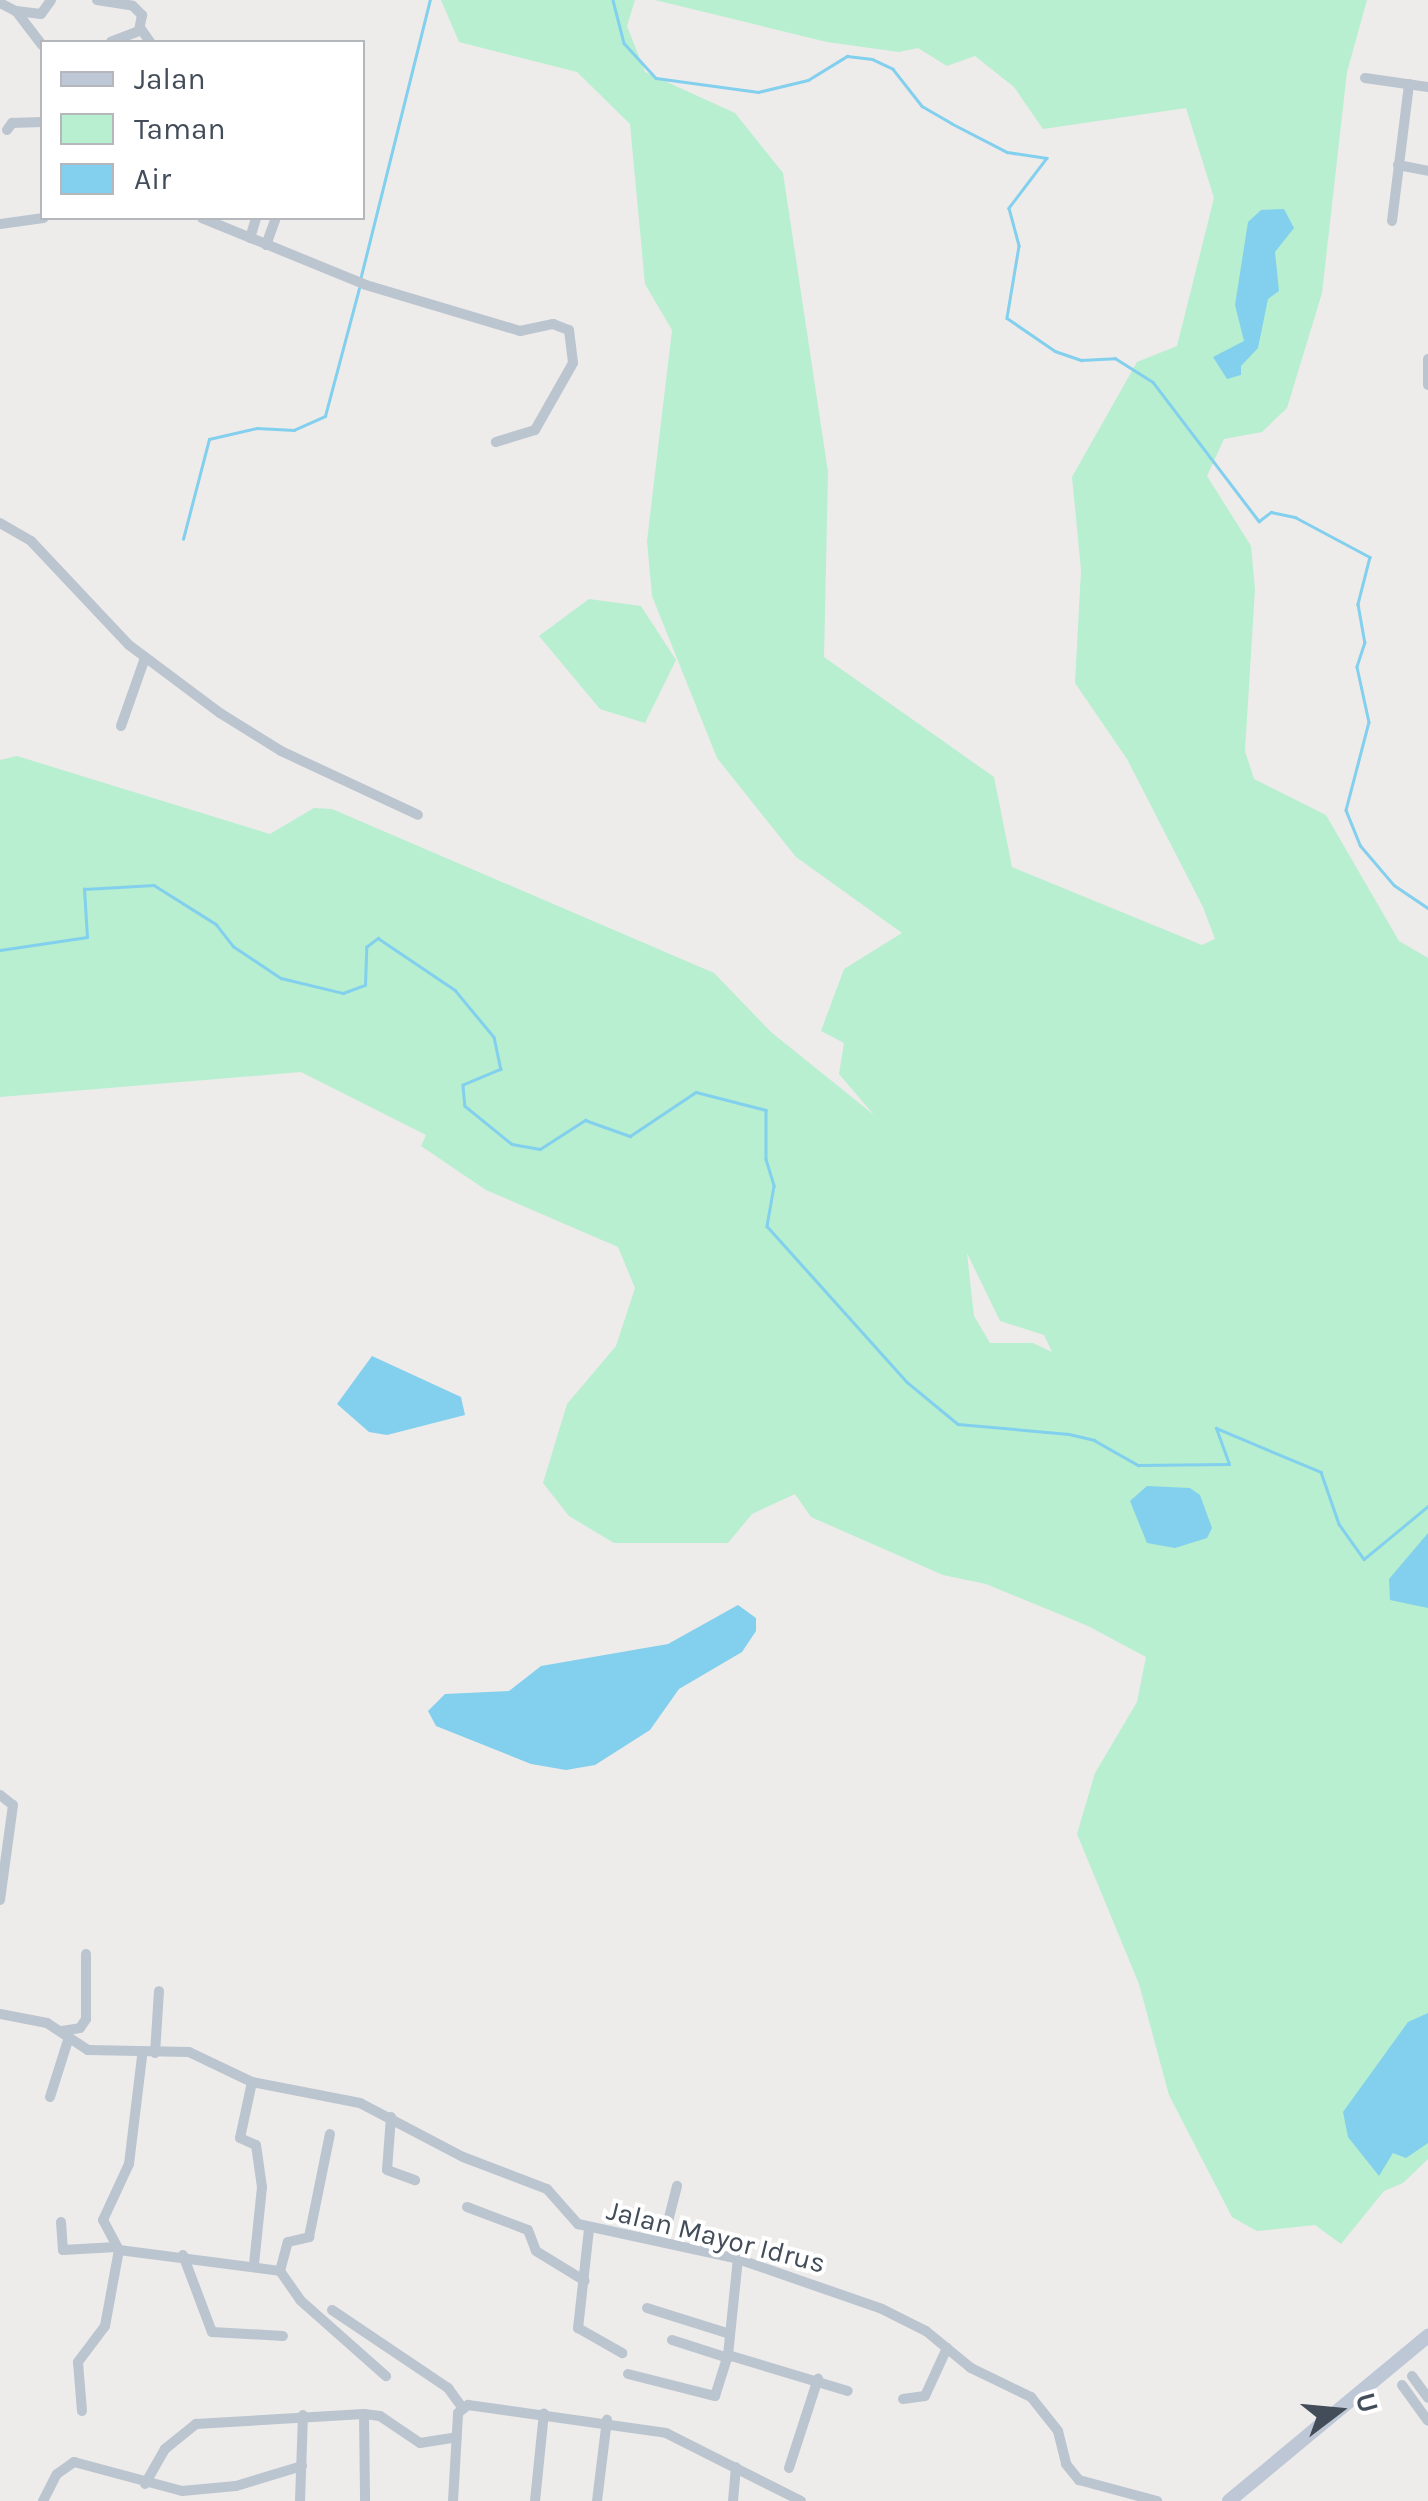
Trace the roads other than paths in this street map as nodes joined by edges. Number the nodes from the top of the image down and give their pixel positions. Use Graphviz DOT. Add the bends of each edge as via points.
graph roads {
  1 [pos="51,0"];
  2 [pos="97,0"];
  3 [pos="0,3"];
  4 [pos="16,11"];
  5 [pos="141,29"];
  6 [pos="116,40"];
  7 [pos="149,40"];
  8 [pos="40,41"];
  9 [pos="1365,78"];
  10 [pos="1409,84"];
  11 [pos="1428,88"];
  12 [pos="40,122"];
  13 [pos="7,130"];
  14 [pos="1398,165"];
  15 [pos="1428,171"];
  16 [pos="40,219"];
  17 [pos="207,220"];
  18 [pos="255,220"];
  19 [pos="275,220"];
  20 [pos="1392,220"];
  21 [pos="0,224"];
  22 [pos="250,238"];
  23 [pos="266,245"];
  24 [pos="1428,359"];
  25 [pos="1428,386"];
  26 [pos="496,442"];
  27 [pos="0,523"];
  28 [pos="144,658"];
  29 [pos="121,726"];
  30 [pos="418,815"];
  31 [pos="0,1794"];
  32 [pos="2,1876"];
  33 [pos="0,1900"];
  34 [pos="86,1954"];
  35 [pos="158,1991"];
  36 [pos="0,2014"];
  37 [pos="66,2034"];
  38 [pos="154,2052"];
  39 [pos="142,2056"];
  40 [pos="252,2082"];
  41 [pos="50,2097"];
  42 [pos="391,2117"];
  43 [pos="330,2134"];
  44 [pos="415,2180"];
  45 [pos="677,2186"];
  46 [pos="467,2207"];
  47 [pos="60,2222"];
  48 [pos="589,2229"];
  49 [pos="663,2242"];
  50 [pos="117,2249"];
  51 [pos="183,2255"];
  52 [pos="738,2259"];
  53 [pos="254,2265"];
  54 [pos="280,2271"];
  55 [pos="584,2281"];
  56 [pos="648,2308"];
  57 [pos="332,2310"];
  58 [pos="730,2334"];
  59 [pos="282,2336"];
  60 [pos="1428,2336"];
  61 [pos="672,2340"];
  62 [pos="948,2348"];
  63 [pos="622,2353"];
  64 [pos="728,2357"];
  65 [pos="628,2374"];
  66 [pos="386,2376"];
  67 [pos="1412,2376"];
  68 [pos="818,2380"];
  69 [pos="1402,2385"];
  70 [pos="848,2391"];
  71 [pos="1428,2398"];
  72 [pos="903,2399"];
  73 [pos="462,2407"];
  74 [pos="82,2411"];
  75 [pos="544,2413"];
  76 [pos="364,2414"];
  77 [pos="304,2415"];
  78 [pos="607,2420"];
  79 [pos="1428,2421"];
  80 [pos="457,2436"];
  81 [pos="302,2466"];
  82 [pos="736,2467"];
  83 [pos="789,2468"];
  84 [pos="145,2484"];
  85 [pos="43,2501"];
  86 [pos="300,2501"];
  87 [pos="365,2501"];
  88 [pos="454,2501"];
  89 [pos="534,2501"];
  90 [pos="597,2501"];
  91 [pos="733,2501"];
  92 [pos="801,2501"];
  93 [pos="1157,2501"];
  94 [pos="1229,2501"];
  1 -- 4 [label="street" via="40,14"];
  2 -- 5 [label="street" via="138,8"];
  3 -- 4 [label="street"];
  4 -- 8 [label="street"];
  5 -- 6 [label="street"];
  5 -- 7 [label="street"];
  9 -- 10 [label="street"];
  10 -- 11 [label="street"];
  10 -- 14 [label="street"];
  12 -- 13 [label="street" via="12,123"];
  14 -- 15 [label="street"];
  14 -- 20 [label="street"];
  16 -- 21 [label="street"];
  17 -- 22 [label="street"];
  18 -- 22 [label="street"];
  19 -- 23 [label="street"];
  22 -- 23 [label="street"];
  23 -- 26 [label="street" via="516,330 553,324 569,330 574,363 534,430"];
  24 -- 25 [label="street"];
  27 -- 28 [label="street" via="30,541"];
  28 -- 29 [label="street"];
  28 -- 30 [label="street" via="258,739"];
  31 -- 32 [label="street" via="13,1804"];
  32 -- 33 [label="street"];
  34 -- 37 [label="street" via="86,2019"];
  35 -- 38 [label="street"];
  36 -- 37 [label="street, Jalan Mayor Idrus"];
  37 -- 39 [label="street, Jalan Mayor Idrus" via="79,2048"];
  37 -- 41 [label="street"];
  38 -- 39 [label="street, Jalan Mayor Idrus"];
  38 -- 40 [label="street, Jalan Mayor Idrus" via="206,2056"];
  39 -- 50 [label="street" via="129,2164 104,2220"];
  40 -- 42 [label="street, Jalan Mayor Idrus" via="352,2100"];
  40 -- 53 [label="street" via="240,2138 256,2144 262,2187"];
  42 -- 44 [label="street" via="387,2170"];
  42 -- 48 [label="street, Jalan Mayor Idrus" via="463,2156 546,2189 569,2218"];
  43 -- 54 [label="street" via="309,2238 288,2242"];
  45 -- 49 [label="street"];
  46 -- 55 [label="street" via="528,2230 536,2251"];
  47 -- 50 [label="street" via="66,2252"];
  48 -- 49 [label="street, Jalan Mayor Idrus"];
  48 -- 55 [label="street"];
  49 -- 52 [label="street, Jalan Mayor Idrus"];
  50 -- 51 [label="street"];
  50 -- 74 [label="street" via="105,2326 78,2362"];
  51 -- 53 [label="street"];
  51 -- 59 [label="street" via="212,2332"];
  52 -- 58 [label="street"];
  52 -- 62 [label="street, Jalan Mayor Idrus" via="848,2295"];
  53 -- 54 [label="street"];
  54 -- 66 [label="street" via="300,2300"];
  55 -- 63 [label="street" via="578,2328"];
  56 -- 58 [label="street"];
  57 -- 73 [label="street" via="448,2388"];
  58 -- 64 [label="street"];
  60 -- 94 [label="main road"];
  61 -- 64 [label="street"];
  62 -- 72 [label="street" via="925,2396"];
  62 -- 93 [label="street, Jalan Mayor Idrus" via="971,2368 1031,2397 1058,2432 1066,2464 1080,2480"];
  64 -- 65 [label="street" via="710,2398"];
  64 -- 68 [label="street"];
  67 -- 71 [label="street"];
  68 -- 70 [label="street"];
  68 -- 83 [label="street"];
  69 -- 79 [label="street"];
  73 -- 75 [label="street"];
  73 -- 80 [label="street"];
  75 -- 78 [label="street"];
  75 -- 89 [label="street"];
  76 -- 77 [label="street"];
  76 -- 80 [label="street" via="380,2416 420,2443"];
  76 -- 87 [label="street"];
  77 -- 81 [label="street"];
  77 -- 84 [label="street" via="188,2428"];
  78 -- 82 [label="street" via="666,2432"];
  78 -- 90 [label="street"];
  80 -- 88 [label="street"];
  81 -- 84 [label="street" via="211,2490"];
  81 -- 86 [label="street"];
  82 -- 91 [label="street"];
  82 -- 92 [label="street"];
  84 -- 85 [label="street" via="74,2462 57,2474"];
}
